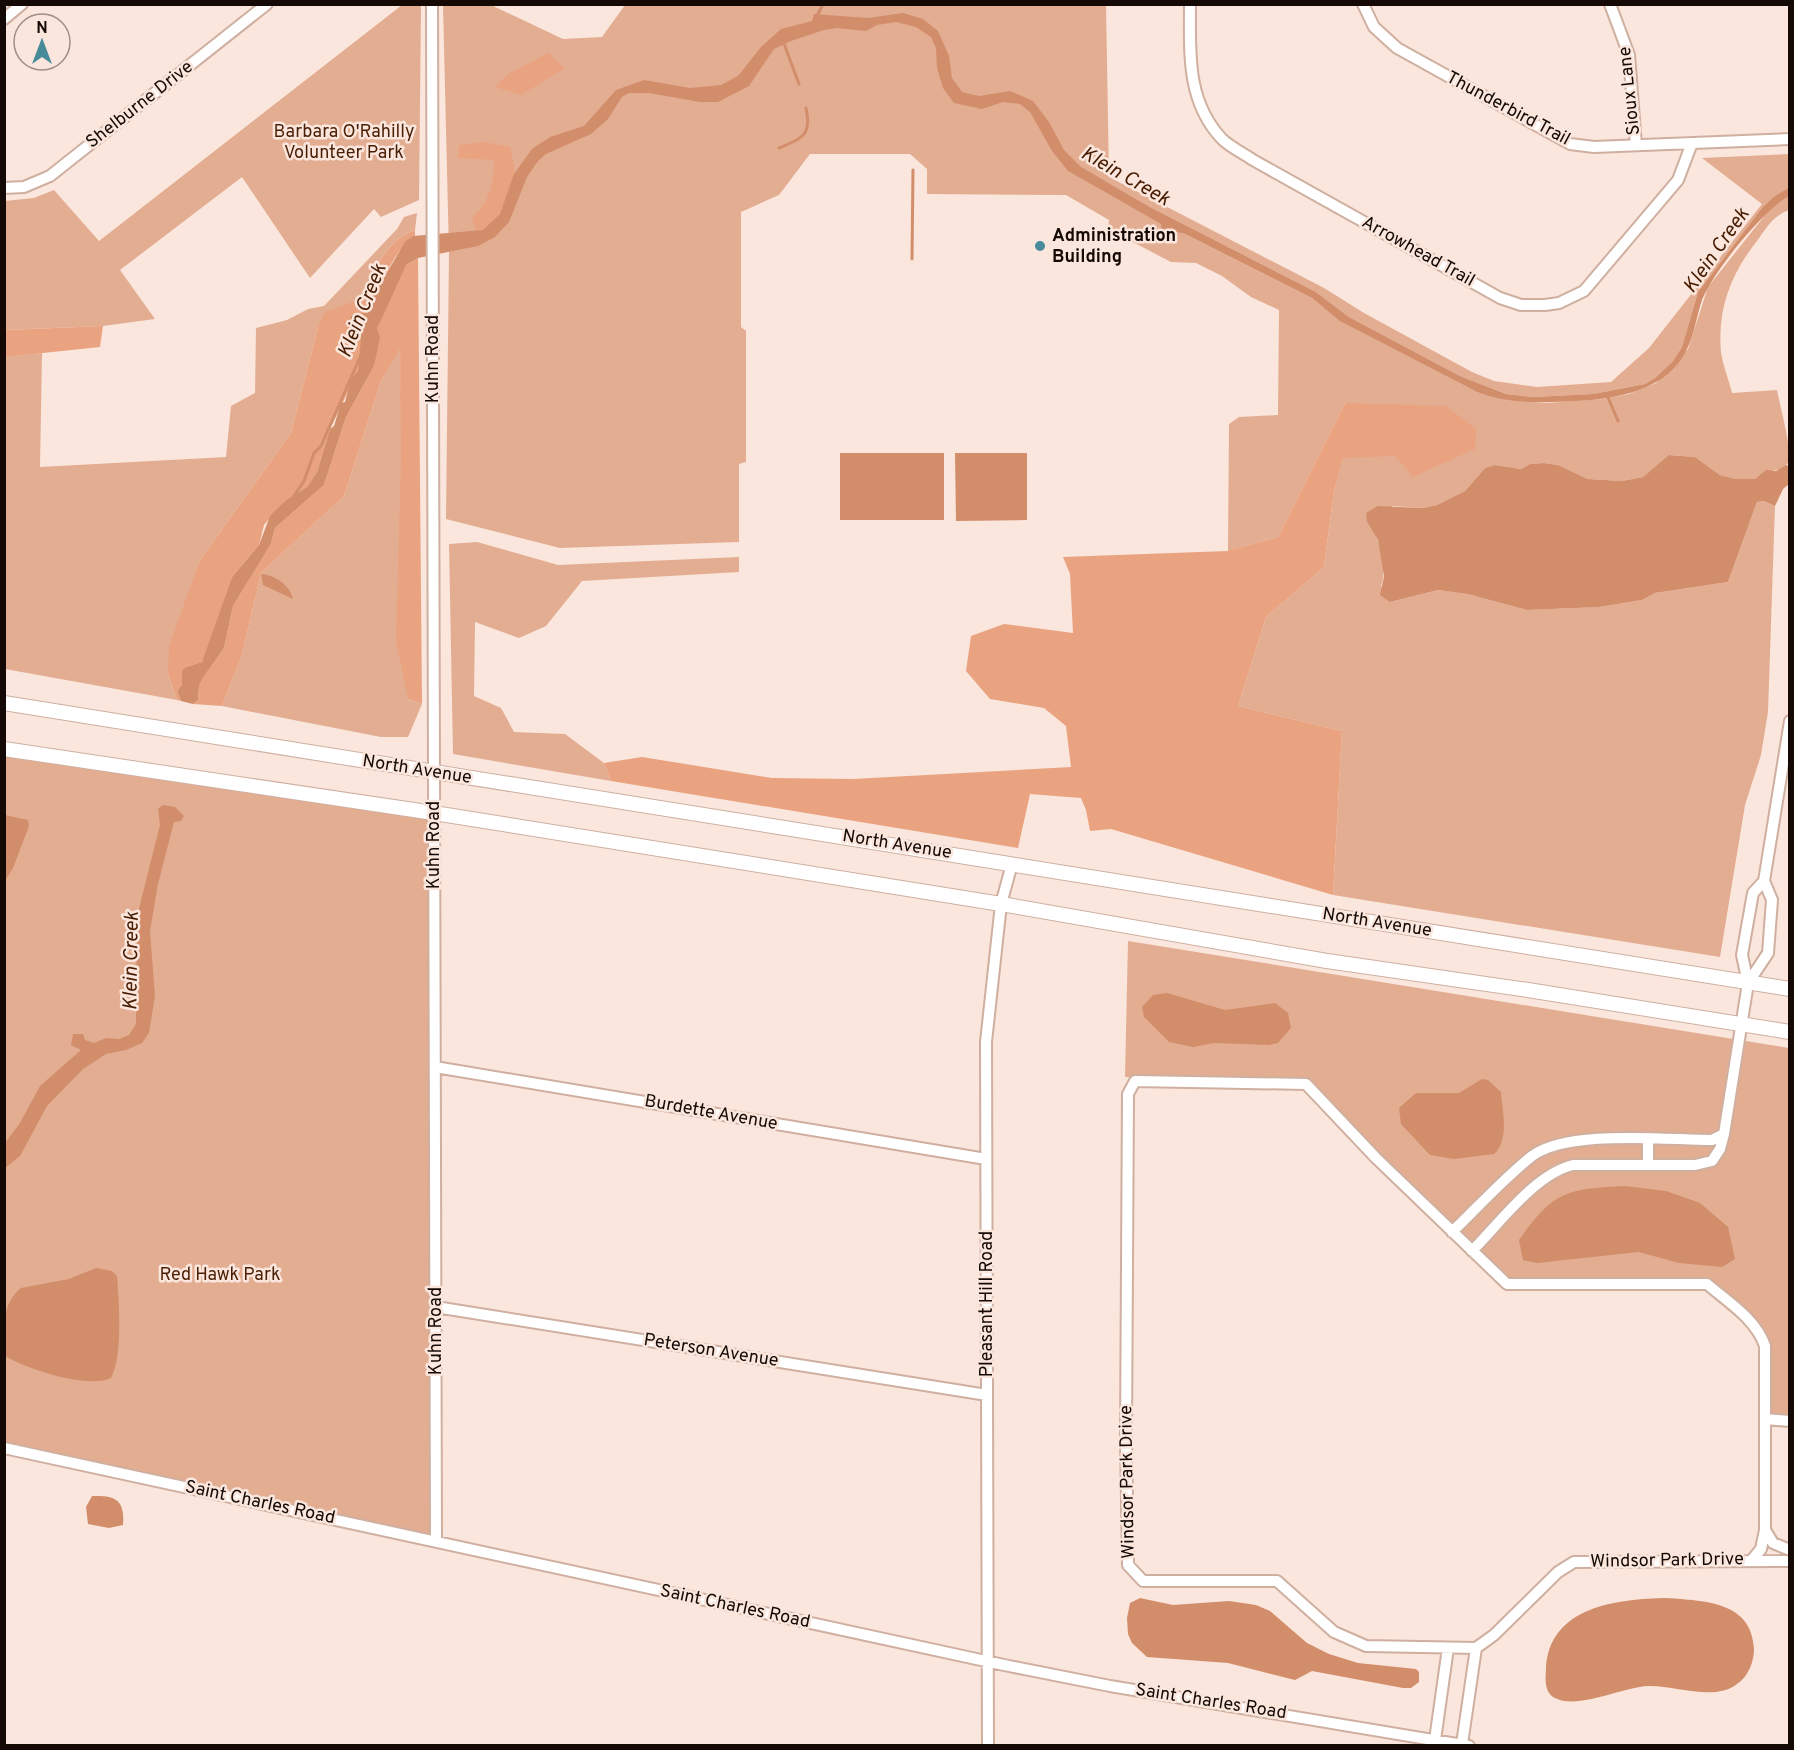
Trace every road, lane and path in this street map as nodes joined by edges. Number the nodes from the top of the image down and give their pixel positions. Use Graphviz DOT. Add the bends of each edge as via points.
graph roads {
  1 [pos="22,4"];
  2 [pos="267,4"];
  3 [pos="432,4"];
  4 [pos="1190,4"];
  5 [pos="1363,4"];
  6 [pos="1610,4"];
  7 [pos="4,19"];
  8 [pos="1790,139"];
  9 [pos="1692,143"];
  10 [pos="1636,145"];
  11 [pos="4,188"];
  12 [pos="4,703"];
  13 [pos="1790,721"];
  14 [pos="4,749"];
  15 [pos="434,774"];
  16 [pos="1784,798"];
  17 [pos="434,813"];
  18 [pos="1012,864"];
  19 [pos="1764,881"];
  20 [pos="1001,904"];
  21 [pos="1748,983"];
  22 [pos="1790,989"];
  23 [pos="1742,1024"];
  24 [pos="1790,1032"];
  25 [pos="435,1067"];
  26 [pos="1724,1134"];
  27 [pos="1648,1140"];
  28 [pos="986,1159"];
  29 [pos="1648,1164"];
  30 [pos="1452,1232"];
  31 [pos="1472,1251"];
  32 [pos="436,1307"];
  33 [pos="987,1395"];
  34 [pos="1765,1419"];
  35 [pos="1790,1421"];
  36 [pos="4,1448"];
  37 [pos="1765,1530"];
  38 [pos="436,1541"];
  39 [pos="1790,1550"];
  40 [pos="1751,1561"];
  41 [pos="1790,1562"];
  42 [pos="1448,1648"];
  43 [pos="1476,1648"];
  44 [pos="988,1661"];
  45 [pos="1435,1740"];
  46 [pos="1466,1745"];
  47 [pos="988,1746"];
  1 -- 7 [label="street"];
  2 -- 11 [label="street, Shelburne Drive" via="50,176 24,187"];
  3 -- 15 [label="street, Kuhn Road"];
  4 -- 9 [label="street, Arrowhead Trail" via="1193,84 1205,115 1222,139 1458,275 1521,305 1559,303 1591,285 1678,180"];
  5 -- 10 [label="street, Thunderbird Trail" via="1374,27 1389,43 1561,140 1581,146"];
  6 -- 10 [label="street, Sioux Lane" via="1629,55"];
  8 -- 9 [label="street, Thunderbird Trail"];
  9 -- 10 [label="street, Thunderbird Trail"];
  12 -- 15 [label="main road, North Avenue"];
  13 -- 16 [label="street"];
  14 -- 17 [label="main road"];
  15 -- 17 [label="street, Kuhn Road"];
  15 -- 18 [label="main road, North Avenue"];
  16 -- 19 [label="street"];
  17 -- 20 [label="main road"];
  17 -- 25 [label="street, Kuhn Road"];
  18 -- 20 [label="street, Pleasant Hill Road"];
  18 -- 21 [label="main road, North Avenue"];
  19 -- 21 [label="street" via="1753,893 1742,955"];
  19 -- 21 [label="street" via="1772,900 1768,953"];
  20 -- 23 [label="main road" via="1327,961"];
  20 -- 28 [label="street, Pleasant Hill Road" via="986,1042"];
  21 -- 22 [label="main road, North Avenue"];
  21 -- 23 [label="street"];
  23 -- 24 [label="main road"];
  23 -- 26 [label="street"];
  25 -- 28 [label="street, Burdette Avenue"];
  25 -- 32 [label="street, Kuhn Road"];
  26 -- 27 [label="street" via="1712,1140"];
  26 -- 29 [label="street" via="1712,1161"];
  27 -- 29 [label="street"];
  27 -- 30 [label="street" via="1568,1141 1551,1146 1533,1156"];
  28 -- 33 [label="street, Pleasant Hill Road"];
  29 -- 31 [label="street" via="1573,1164 1557,1168"];
  30 -- 31 [label="street, Windsor Park Drive"];
  30 -- 42 [label="street, Windsor Park Drive" via="1306,1084 1136,1081 1128,1094 1128,1565 1143,1581 1277,1581 1334,1632 1366,1646"];
  31 -- 34 [label="street, Windsor Park Drive" via="1507,1284 1707,1284 1761,1333 1765,1346"];
  32 -- 33 [label="street, Peterson Avenue"];
  32 -- 38 [label="street, Kuhn Road"];
  33 -- 44 [label="street, Pleasant Hill Road"];
  34 -- 35 [label="street"];
  34 -- 37 [label="street, Windsor Park Drive"];
  36 -- 38 [label="street, Saint Charles Road"];
  37 -- 39 [label="street" via="1773,1543"];
  37 -- 40 [label="street, Windsor Park Drive" via="1761,1549"];
  38 -- 44 [label="street, Saint Charles Road"];
  40 -- 41 [label="street"];
  40 -- 43 [label="street, Windsor Park Drive" via="1574,1562 1558,1572"];
  42 -- 43 [label="street, Windsor Park Drive"];
  42 -- 45 [label="street"];
  43 -- 46 [label="street"];
  44 -- 45 [label="street, Saint Charles Road" via="1110,1686"];
  44 -- 47 [label="street, Pleasant Hill Road"];
  45 -- 46 [label="street, Saint Charles Road"];
}
